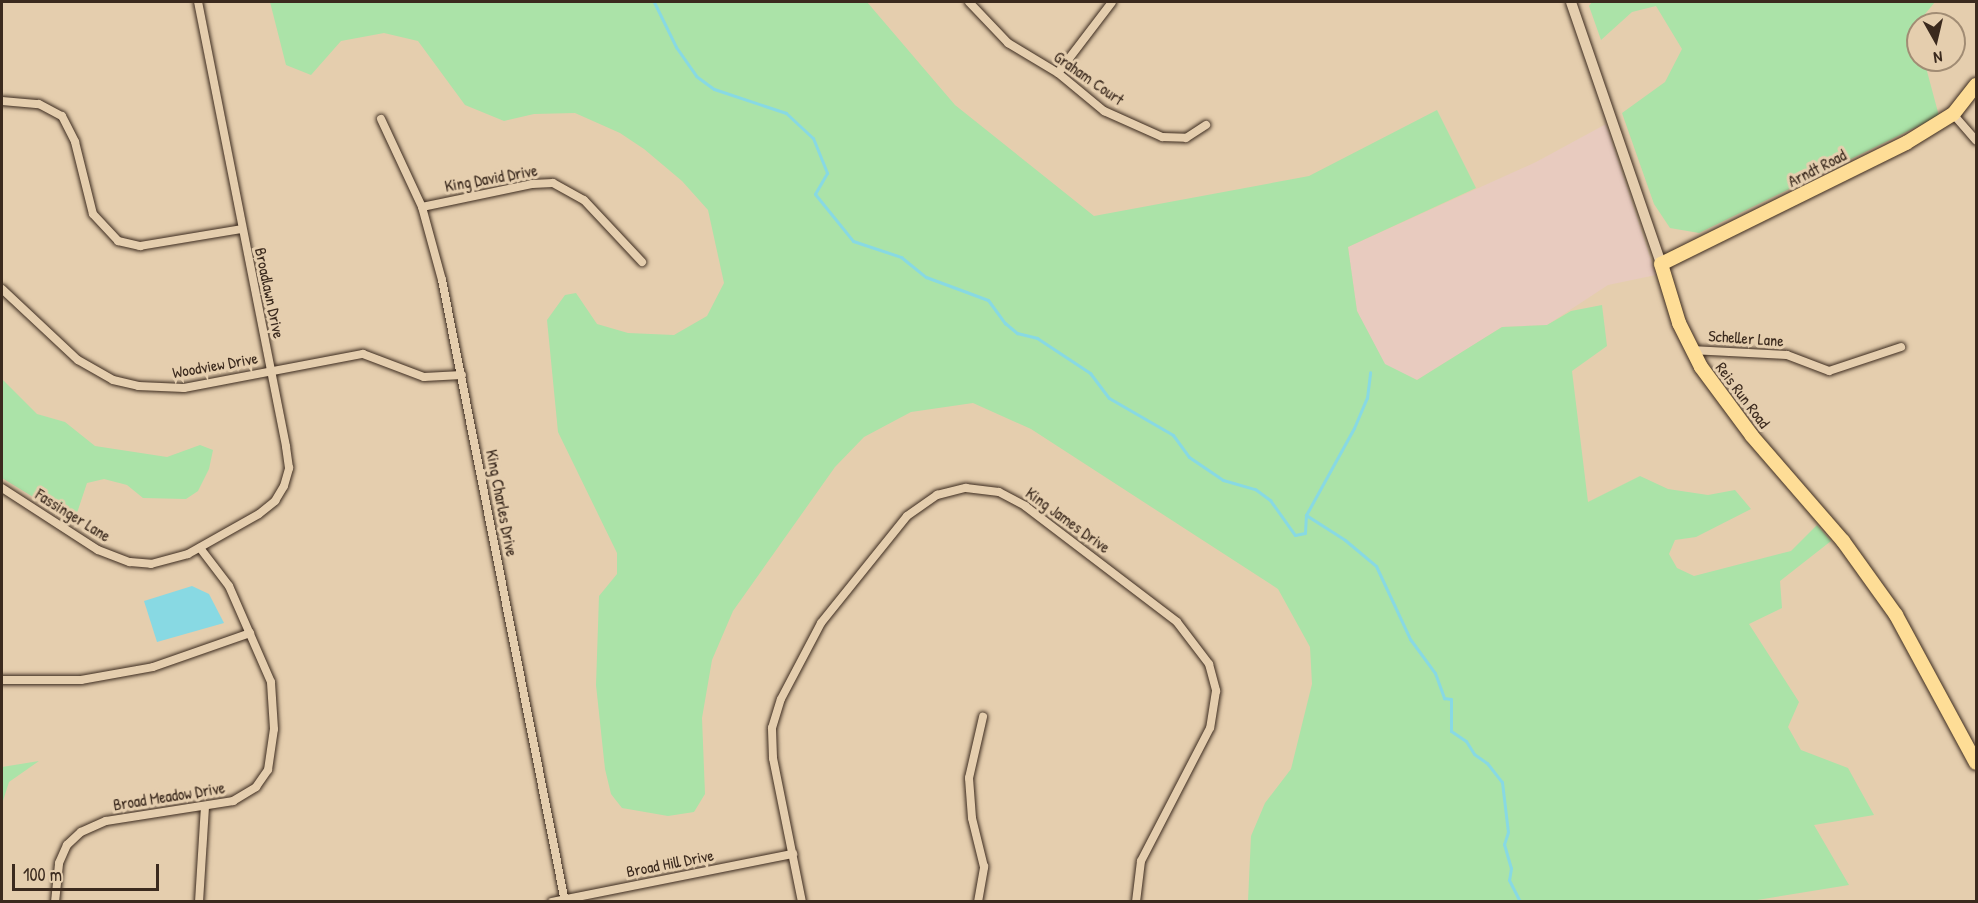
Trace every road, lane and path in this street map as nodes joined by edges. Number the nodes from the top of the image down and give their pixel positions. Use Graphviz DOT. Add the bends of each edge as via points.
graph roads {
  1 [pos="198,2"];
  2 [pos="969,2"];
  3 [pos="1112,2"];
  4 [pos="1571,2"];
  5 [pos="1058,73"];
  6 [pos="1977,85"];
  7 [pos="2,101"];
  8 [pos="1953,114"];
  9 [pos="381,119"];
  10 [pos="1206,125"];
  11 [pos="1977,140"];
  12 [pos="422,207"];
  13 [pos="242,229"];
  14 [pos="642,262"];
  15 [pos="1660,264"];
  16 [pos="2,289"];
  17 [pos="1900,347"];
  18 [pos="1690,350"];
  19 [pos="271,370"];
  20 [pos="462,375"];
  21 [pos="2,488"];
  22 [pos="200,548"];
  23 [pos="250,633"];
  24 [pos="2,680"];
  25 [pos="983,717"];
  26 [pos="1973,745"];
  27 [pos="1977,763"];
  28 [pos="206,807"];
  29 [pos="793,854"];
  30 [pos="565,900"];
  31 [pos="56,902"];
  32 [pos="199,902"];
  33 [pos="552,902"];
  34 [pos="802,902"];
  35 [pos="978,902"];
  36 [pos="1136,902"];
  1 -- 13 [label="street, Broadlawn Drive"];
  2 -- 5 [label="street, Graham Court" via="1008,43"];
  3 -- 5 [label="street"];
  4 -- 15 [label="street, Reis Run Road"];
  5 -- 10 [label="street, Graham Court" via="1104,111 1162,137 1186,138"];
  6 -- 8 [label="main road, Arndt Road"];
  7 -- 13 [label="street" via="39,104 62,116 75,142 93,214 118,241 140,246"];
  8 -- 11 [label="street"];
  8 -- 15 [label="main road, Arndt Road" via="1906,143"];
  9 -- 12 [label="street, King Charles Drive"];
  12 -- 14 [label="street, King David Drive" via="532,183 553,183 584,200"];
  12 -- 20 [label="street, King Charles Drive"];
  13 -- 19 [label="street, Broadlawn Drive"];
  15 -- 18 [label="main road, Reis Run Road"];
  16 -- 19 [label="street, Woodview Drive" via="78,360 113,380 173,388"];
  17 -- 18 [label="street, Scheller Lane" via="1829,370 1787,355"];
  18 -- 26 [label="main road, Reis Run Road" via="1752,436 1843,541 1890,606"];
  19 -- 20 [label="street, Woodview Drive" via="363,354 424,377"];
  19 -- 22 [label="street, Broadlawn Drive" via="289,459 284,486 275,501 259,514"];
  20 -- 30 [label="street, King Charles Drive"];
  21 -- 22 [label="street, Fassinger Lane" via="98,550 130,562 160,562"];
  22 -- 23 [label="street, Broad Meadow Drive" via="229,586"];
  23 -- 24 [label="street" via="153,667 81,680"];
  23 -- 28 [label="street, Broad Meadow Drive" via="273,696 271,759 268,770 250,792"];
  25 -- 35 [label="street" via="969,778 971,812 984,867"];
  26 -- 27 [label="main road, Reis Run Road"];
  28 -- 31 [label="street, Broad Meadow Drive" via="106,821 81,832 67,845 58,863"];
  28 -- 32 [label="street"];
  29 -- 30 [label="street, Broad Hill Drive"];
  29 -- 34 [label="street, King James Drive"];
  29 -- 36 [label="street, King James Drive" via="772,741 776,713 793,671 821,623 907,516 937,495 982,489 999,492 1025,506 1159,608 1192,637 1209,664 1216,703 1210,728 1141,861"];
  30 -- 33 [label="street, Broad Hill Drive"];
}
